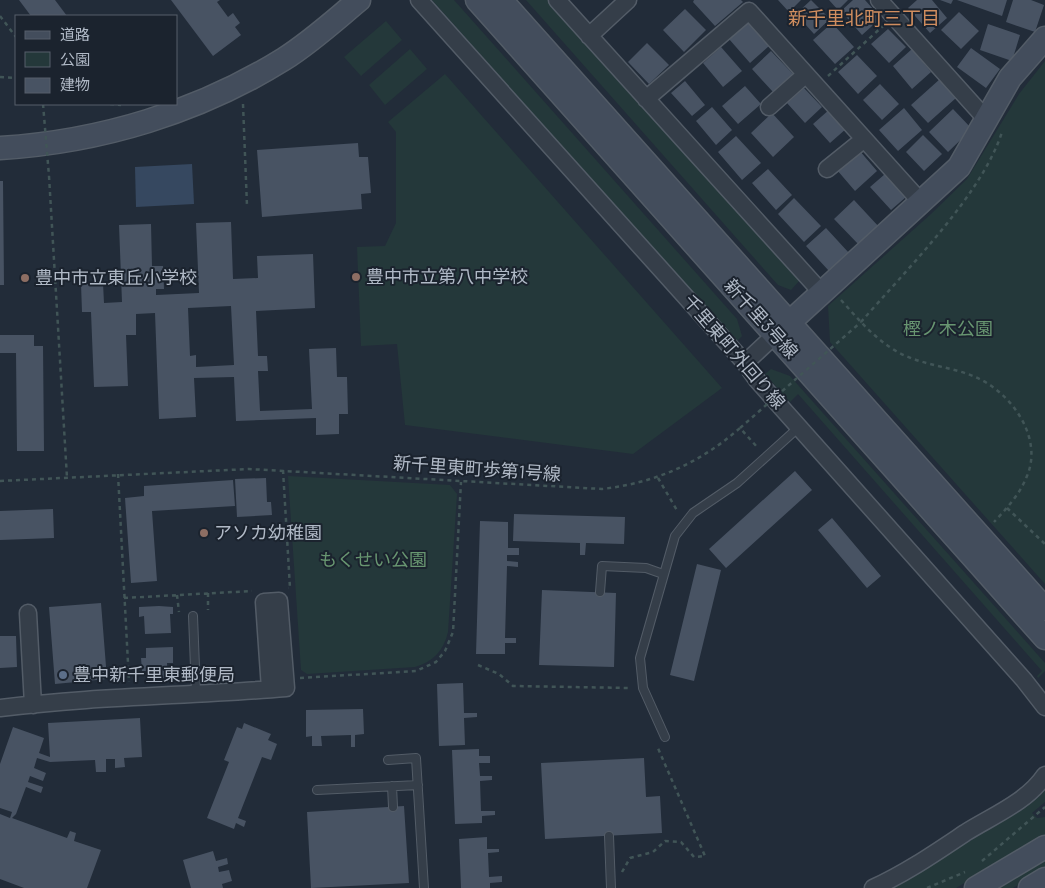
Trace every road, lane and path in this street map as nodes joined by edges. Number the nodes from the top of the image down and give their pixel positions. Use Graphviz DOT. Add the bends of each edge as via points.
graph roads {
  1 [pos="359,0"];
  2 [pos="419,0"];
  3 [pos="476,0"];
  4 [pos="501,0"];
  5 [pos="557,0"];
  6 [pos="628,0"];
  7 [pos="886,5"];
  8 [pos="0,16"];
  9 [pos="15,36"];
  10 [pos="589,36"];
  11 [pos="1045,38"];
  12 [pos="0,78"];
  13 [pos="15,78"];
  14 [pos="811,81"];
  15 [pos="242,95"];
  16 [pos="646,99"];
  17 [pos="43,105"];
  18 [pos="769,107"];
  19 [pos="995,125"];
  20 [pos="863,140"];
  21 [pos="0,148"];
  22 [pos="827,169"];
  23 [pos="921,202"];
  24 [pos="247,206"];
  25 [pos="830,294"];
  26 [pos="861,322"];
  27 [pos="783,329"];
  28 [pos="745,362"];
  29 [pos="799,427"];
  30 [pos="740,428"];
  31 [pos="761,452"];
  32 [pos="283,470"];
  33 [pos="118,474"];
  34 [pos="67,478"];
  35 [pos="0,481"];
  36 [pos="461,482"];
  37 [pos="1007,508"];
  38 [pos="999,517"];
  39 [pos="1045,544"];
  40 [pos="663,574"];
  41 [pos="284,588"];
  42 [pos="254,590"];
  43 [pos="600,592"];
  44 [pos="208,593"];
  45 [pos="177,595"];
  46 [pos="124,598"];
  47 [pos="1045,609"];
  48 [pos="208,610"];
  49 [pos="179,612"];
  50 [pos="28,613"];
  51 [pos="193,616"];
  52 [pos="1045,638"];
  53 [pos="274,639"];
  54 [pos="478,665"];
  55 [pos="299,678"];
  56 [pos="632,688"];
  57 [pos="196,693"];
  58 [pos="130,698"];
  59 [pos="33,705"];
  60 [pos="1045,707"];
  61 [pos="0,708"];
  62 [pos="665,737"];
  63 [pos="388,760"];
  64 [pos="1045,775"];
  65 [pos="418,785"];
  66 [pos="392,786"];
  67 [pos="317,790"];
  68 [pos="393,807"];
  69 [pos="1045,807"];
  70 [pos="609,836"];
  71 [pos="1045,847"];
  72 [pos="979,863"];
  73 [pos="972,879"];
  74 [pos="1045,879"];
  75 [pos="424,888"];
  76 [pos="611,888"];
  77 [pos="873,888"];
  78 [pos="927,888"];
  79 [pos="1030,888"];
  1 -- 21 [label="street" via="285,58 174,113 69,140"];
  2 -- 28 [label="street, 千里東町外回り線"];
  3 -- 27 [label="street, 新千里3号線"];
  4 -- 27 [label="street, 新千里3号線"];
  5 -- 10 [label="street"];
  6 -- 10 [label="street"];
  7 -- 14 [label="path"];
  7 -- 19 [label="street"];
  8 -- 9 [label="path"];
  10 -- 16 [label="street"];
  11 -- 19 [label="street" via="1010,78"];
  12 -- 13 [label="path"];
  14 -- 16 [label="street" via="749,11"];
  14 -- 18 [label="street"];
  14 -- 20 [label="street"];
  15 -- 24 [label="path"];
  16 -- 25 [label="street"];
  17 -- 34 [label="path, bridge"];
  19 -- 23 [label="street" via="959,167"];
  19 -- 26 [label="path, 新千里東町歩第1号線" via="979,179"];
  20 -- 22 [label="street"];
  20 -- 23 [label="street"];
  23 -- 25 [label="street"];
  25 -- 26 [label="path"];
  25 -- 27 [label="street"];
  26 -- 30 [label="path, 新千里東町歩第1号線, bridge"];
  26 -- 37 [label="path" via="898,353 973,376 999,393 1020,414 1028,435 1028,475"];
  27 -- 28 [label="street"];
  27 -- 47 [label="street, 新千里3号線"];
  27 -- 52 [label="street, 新千里3号線"];
  28 -- 29 [label="street, 千里東町外回り線"];
  29 -- 40 [label="lane" via="737,483 706,503 684,523 675,536"];
  29 -- 60 [label="street, 千里東町外回り線"];
  30 -- 31 [label="path"];
  30 -- 36 [label="path, 新千里東町歩第1号線" via="708,454 687,465 658,478 617,487 591,489"];
  32 -- 33 [label="path, 新千里東町歩第1号線"];
  32 -- 36 [label="path, 新千里東町歩第1号線"];
  32 -- 41 [label="path" via="290,588"];
  33 -- 34 [label="path, 新千里東町歩第1号線"];
  33 -- 46 [label="path"];
  34 -- 35 [label="path, 新千里東町歩第1号線"];
  36 -- 55 [label="path" via="453,632 441,657 416,671"];
  37 -- 38 [label="path"];
  37 -- 39 [label="path"];
  40 -- 43 [label="lane" via="646,568 602,566"];
  40 -- 62 [label="lane" via="641,650 640,668 643,688"];
  42 -- 44 [label="path"];
  44 -- 45 [label="path"];
  44 -- 48 [label="path"];
  45 -- 46 [label="path"];
  45 -- 49 [label="path"];
  46 -- 58 [label="path"];
  50 -- 59 [label="street"];
  51 -- 57 [label="lane"];
  53 -- 57 [label="street" via="270,689"];
  54 -- 56 [label="path" via="499,674 513,686"];
  57 -- 58 [label="street"];
  58 -- 59 [label="street"];
  59 -- 61 [label="street"];
  63 -- 65 [label="lane" via="416,758"];
  64 -- 77 [label="street" via="1021,798 938,852"];
  65 -- 66 [label="lane"];
  65 -- 75 [label="lane"];
  66 -- 67 [label="lane"];
  66 -- 68 [label="lane"];
  69 -- 72 [label="path"];
  70 -- 76 [label="lane"];
  71 -- 73 [label="street"];
  73 -- 78 [label="path"];
  74 -- 79 [label="street"];
}
